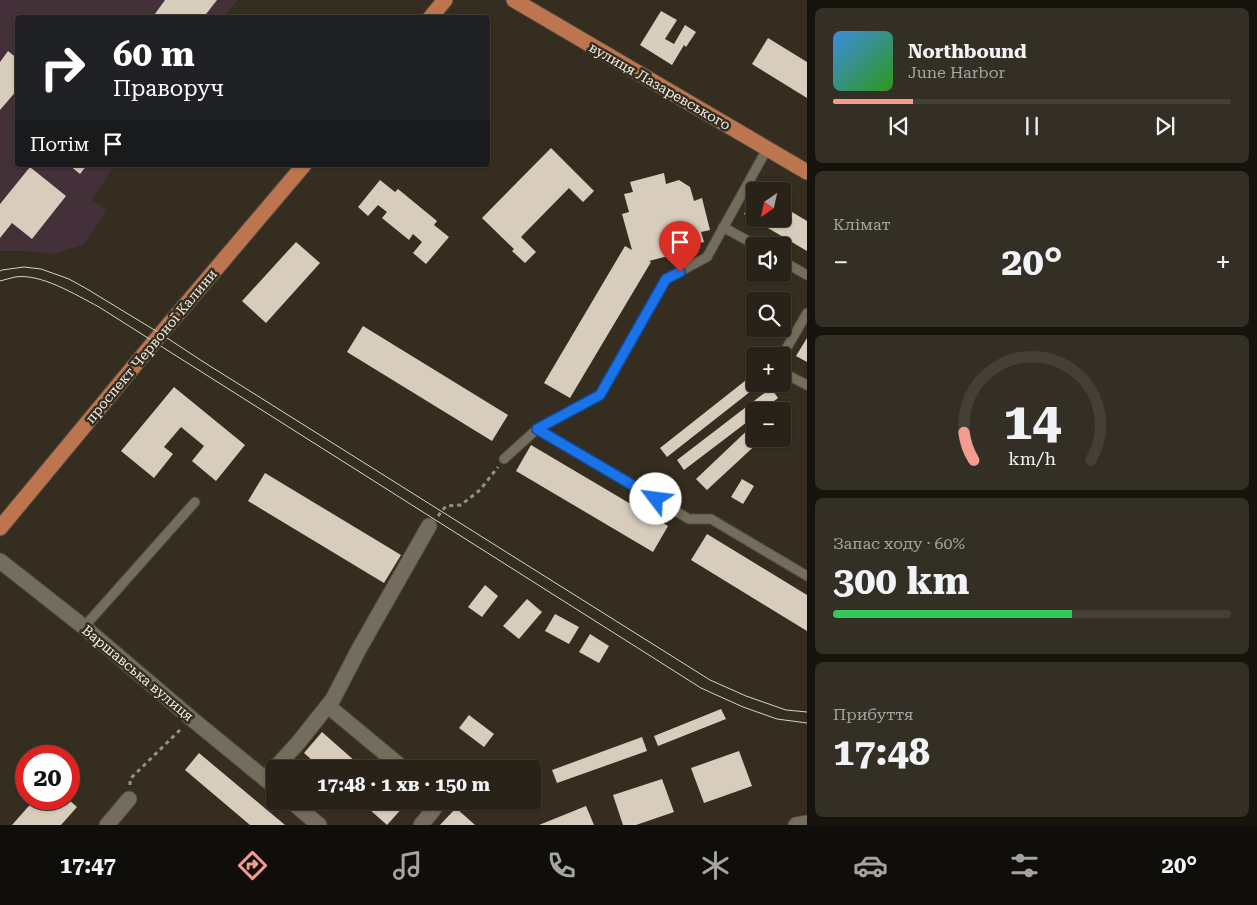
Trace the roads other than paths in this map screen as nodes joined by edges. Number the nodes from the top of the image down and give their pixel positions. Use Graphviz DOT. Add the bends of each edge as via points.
graph roads {
  1 [pos="445,0"];
  2 [pos="514,0"];
  3 [pos="432,15"];
  4 [pos="767,149"];
  5 [pos="302,167"];
  6 [pos="807,172"];
  7 [pos="723,227"];
  8 [pos="746,240"];
  9 [pos="791,266"];
  10 [pos="807,274"];
  11 [pos="807,313"];
  12 [pos="787,347"];
  13 [pos="791,377"];
  14 [pos="807,385"];
  15 [pos="537,429"];
  16 [pos="504,459"];
  17 [pos="195,502"];
  18 [pos="429,526"];
  19 [pos="0,528"];
  20 [pos="0,561"];
  21 [pos="807,576"];
  22 [pos="84,627"];
  23 [pos="328,706"];
  24 [pos="287,760"];
  25 [pos="393,760"];
  26 [pos="266,780"];
  27 [pos="129,799"];
  28 [pos="302,810"];
  29 [pos="433,810"];
  30 [pos="807,823"];
  31 [pos="107,825"];
  32 [pos="319,825"];
  33 [pos="421,825"];
  34 [pos="796,825"];
  1 -- 3 [label="main road"];
  2 -- 4 [label="main road, вулиця Лазаревського"];
  4 -- 6 [label="main road, вулиця Лазаревського"];
  4 -- 7 [label="lane"];
  5 -- 19 [label="main road, проспект Червоної Калини"];
  7 -- 8 [label="lane"];
  7 -- 15 [label="lane" via="707,257 666,279 600,395"];
  9 -- 10 [label="lane"];
  11 -- 12 [label="lane"];
  13 -- 14 [label="lane"];
  15 -- 16 [label="lane"];
  15 -- 21 [label="lane" via="689,519 711,519"];
  17 -- 22 [label="lane"];
  18 -- 23 [label="street"];
  20 -- 22 [label="street, Варшавська вулиця"];
  22 -- 26 [label="street, Варшавська вулиця"];
  23 -- 24 [label="street"];
  23 -- 25 [label="street"];
  27 -- 31 [label="street"];
  28 -- 32 [label="street"];
  29 -- 33 [label="street"];
  30 -- 34 [label="street"];
}
